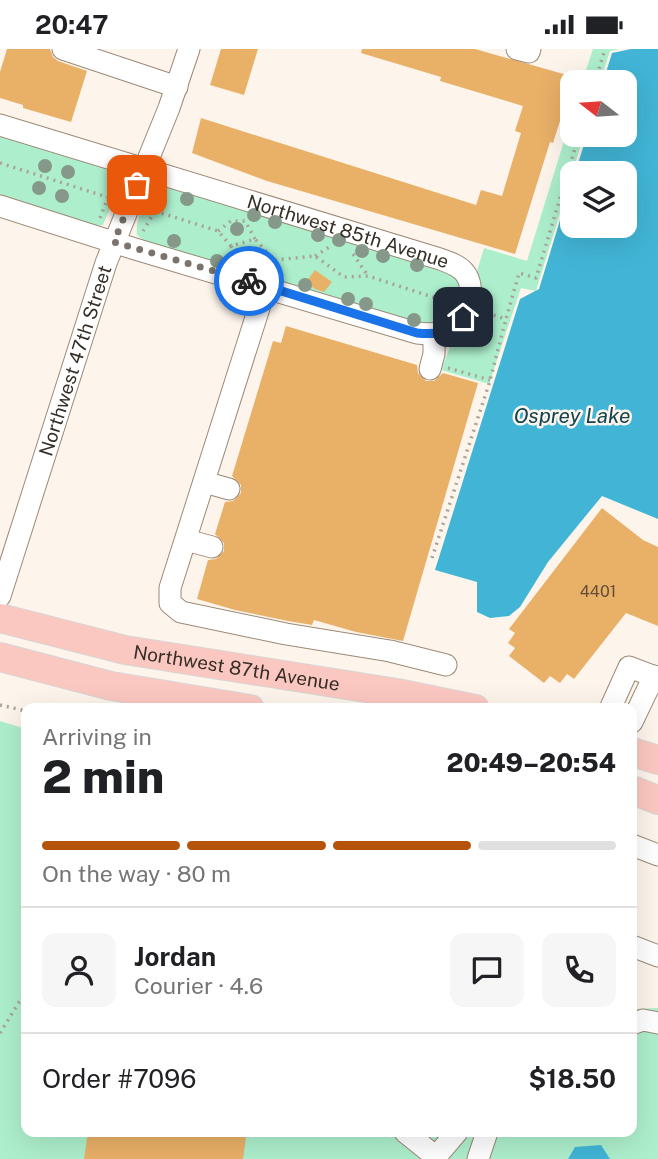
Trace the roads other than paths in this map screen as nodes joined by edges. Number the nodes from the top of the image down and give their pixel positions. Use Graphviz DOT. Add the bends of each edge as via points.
graph roads {
  1 [pos="64,49"];
  2 [pos="189,49"];
  3 [pos="517,49"];
  4 [pos="530,49"];
  5 [pos="85,52"];
  6 [pos="177,87"];
  7 [pos="0,125"];
  8 [pos="144,168"];
  9 [pos="0,206"];
  10 [pos="114,242"];
  11 [pos="266,286"];
  12 [pos="434,334"];
  13 [pos="436,368"];
  14 [pos="204,482"];
  15 [pos="229,489"];
  16 [pos="186,540"];
  17 [pos="212,547"];
  18 [pos="0,596"];
  19 [pos="0,618"];
  20 [pos="0,657"];
  21 [pos="446,665"];
  22 [pos="656,677"];
  23 [pos="214,703"];
  24 [pos="446,703"];
  25 [pos="613,703"];
  26 [pos="637,713"];
  27 [pos="637,754"];
  28 [pos="658,760"];
  29 [pos="637,792"];
  30 [pos="658,800"];
  31 [pos="637,847"];
  32 [pos="658,855"];
  33 [pos="637,948"];
  34 [pos="658,957"];
  35 [pos="637,1022"];
  36 [pos="658,1023"];
  37 [pos="411,1137"];
  38 [pos="453,1137"];
  39 [pos="485,1137"];
  40 [pos="435,1158"];
  41 [pos="478,1159"];
  1 -- 5 [label="street"];
  2 -- 6 [label="street, Northwest 47th Street"];
  3 -- 4 [label="street" via="529,53"];
  5 -- 6 [label="street"];
  6 -- 8 [label="street, Northwest 47th Street"];
  7 -- 8 [label="street, Northwest 85th Avenue"];
  8 -- 10 [label="street, Northwest 47th Street"];
  8 -- 12 [label="street, Northwest 85th Avenue" via="462,269 470,286 468,307 456,326"];
  9 -- 10 [label="street"];
  10 -- 11 [label="street"];
  10 -- 18 [label="street, Northwest 47th Street"];
  11 -- 12 [label="street" via="417,333"];
  11 -- 14 [label="street"];
  12 -- 13 [label="street"];
  14 -- 15 [label="street"];
  14 -- 16 [label="street"];
  16 -- 17 [label="street"];
  16 -- 21 [label="street" via="169,596 181,612"];
  19 -- 24 [label="main road, Northwest 87th Avenue" via="125,650"];
  20 -- 23 [label="main road, Northwest 87th Avenue" via="111,686"];
  22 -- 25 [label="street" via="629,667"];
  22 -- 26 [label="street"];
  27 -- 28 [label="main road"];
  29 -- 30 [label="main road"];
  31 -- 32 [label="street"];
  33 -- 34 [label="street"];
  35 -- 36 [label="street"];
  37 -- 40 [label="street"];
  38 -- 40 [label="street"];
  39 -- 41 [label="street"];
}
